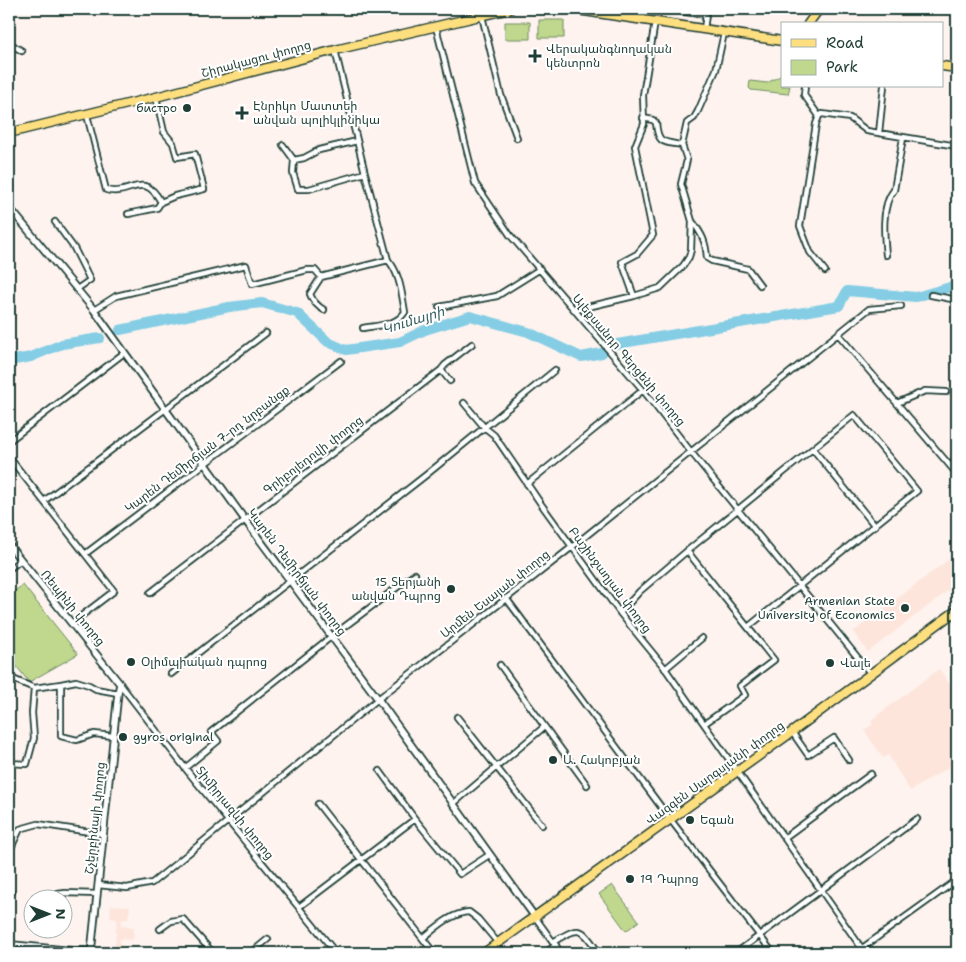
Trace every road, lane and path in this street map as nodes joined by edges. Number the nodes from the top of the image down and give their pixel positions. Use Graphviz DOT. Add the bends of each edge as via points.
graph roads {
  1 [pos="510,9"];
  2 [pos="571,9"];
  3 [pos="665,9"];
  4 [pos="819,9"];
  5 [pos="482,16"];
  6 [pos="655,22"];
  7 [pos="809,22"];
  8 [pos="436,27"];
  9 [pos="704,30"];
  10 [pos="724,33"];
  11 [pos="781,41"];
  12 [pos="9,43"];
  13 [pos="335,50"];
  14 [pos="22,51"];
  15 [pos="944,66"];
  16 [pos="957,68"];
  17 [pos="805,88"];
  18 [pos="884,88"];
  19 [pos="156,97"];
  20 [pos="87,115"];
  21 [pos="819,116"];
  22 [pos="643,118"];
  23 [pos="9,133"];
  24 [pos="878,133"];
  25 [pos="517,138"];
  26 [pos="903,138"];
  27 [pos="357,141"];
  28 [pos="682,145"];
  29 [pos="283,146"];
  30 [pos="957,146"];
  31 [pos="294,160"];
  32 [pos="365,173"];
  33 [pos="161,202"];
  34 [pos="9,207"];
  35 [pos="128,214"];
  36 [pos="692,220"];
  37 [pos="55,222"];
  38 [pos="886,255"];
  39 [pos="388,260"];
  40 [pos="540,269"];
  41 [pos="825,271"];
  42 [pos="321,277"];
  43 [pos="760,284"];
  44 [pos="77,289"];
  45 [pos="931,295"];
  46 [pos="634,296"];
  47 [pos="957,300"];
  48 [pos="901,306"];
  49 [pos="439,307"];
  50 [pos="94,310"];
  51 [pos="324,310"];
  52 [pos="575,310"];
  53 [pos="363,328"];
  54 [pos="266,333"];
  55 [pos="838,334"];
  56 [pos="472,344"];
  57 [pos="124,353"];
  58 [pos="341,361"];
  59 [pos="441,370"];
  60 [pos="555,370"];
  61 [pos="450,381"];
  62 [pos="643,390"];
  63 [pos="946,392"];
  64 [pos="464,403"];
  65 [pos="897,403"];
  66 [pos="165,408"];
  67 [pos="484,427"];
  68 [pos="9,441"];
  69 [pos="813,448"];
  70 [pos="691,452"];
  71 [pos="9,457"];
  72 [pos="957,460"];
  73 [pos="204,464"];
  74 [pos="950,466"];
  75 [pos="957,474"];
  76 [pos="527,484"];
  77 [pos="44,501"];
  78 [pos="738,508"];
  79 [pos="245,520"];
  80 [pos="875,526"];
  81 [pos="9,545"];
  82 [pos="572,546"];
  83 [pos="687,551"];
  84 [pos="85,554"];
  85 [pos="21,560"];
  86 [pos="9,569"];
  87 [pos="415,574"];
  88 [pos="290,581"];
  89 [pos="800,586"];
  90 [pos="150,593"];
  91 [pos="506,598"];
  92 [pos="957,610"];
  93 [pos="620,613"];
  94 [pos="72,623"];
  95 [pos="748,627"];
  96 [pos="332,636"];
  97 [pos="702,638"];
  98 [pos="500,665"];
  99 [pos="665,669"];
  100 [pos="9,670"];
  101 [pos="171,674"];
  102 [pos="871,674"];
  103 [pos="61,684"];
  104 [pos="120,684"];
  105 [pos="34,688"];
  106 [pos="118,693"];
  107 [pos="378,699"];
  108 [pos="457,717"];
  109 [pos="704,724"];
  110 [pos="544,727"];
  111 [pos="792,732"];
  112 [pos="113,736"];
  113 [pos="849,760"];
  114 [pos="9,763"];
  115 [pos="185,768"];
  116 [pos="497,768"];
  117 [pos="380,771"];
  118 [pos="737,771"];
  119 [pos="872,774"];
  120 [pos="587,785"];
  121 [pos="318,804"];
  122 [pos="453,804"];
  123 [pos="415,819"];
  124 [pos="917,819"];
  125 [pos="228,820"];
  126 [pos="670,820"];
  127 [pos="542,824"];
  128 [pos="103,834"];
  129 [pos="784,838"];
  130 [pos="9,852"];
  131 [pos="489,855"];
  132 [pos="362,858"];
  133 [pos="957,880"];
  134 [pos="98,885"];
  135 [pos="821,891"];
  136 [pos="72,893"];
  137 [pos="97,894"];
  138 [pos="299,908"];
  139 [pos="535,917"];
  140 [pos="160,929"];
  141 [pos="760,936"];
  142 [pos="423,938"];
  143 [pos="268,939"];
  144 [pos="498,943"];
  145 [pos="9,944"];
  146 [pos="554,944"];
  147 [pos="861,948"];
  148 [pos="43,951"];
  149 [pos="91,953"];
  150 [pos="213,953"];
  151 [pos="251,953"];
  152 [pos="336,953"];
  153 [pos="434,953"];
  154 [pos="484,953"];
  155 [pos="545,953"];
  156 [pos="561,953"];
  157 [pos="599,953"];
  158 [pos="736,953"];
  159 [pos="773,953"];
  160 [pos="865,953"];
  1 -- 5 [label="main road, Շիրակացու փողոց"];
  2 -- 6 [label="main road"];
  3 -- 9 [label="street" via="706,15"];
  4 -- 7 [label="main road"];
  5 -- 8 [label="main road, Շիրակացու փողոց"];
  5 -- 25 [label="street" via="501,96"];
  6 -- 9 [label="main road"];
  6 -- 22 [label="street" via="643,94"];
  8 -- 13 [label="main road, Շիրակացու փողոց"];
  8 -- 40 [label="street, Ալեքսանդր Գերցենի փողոց" via="475,183 510,235"];
  9 -- 10 [label="main road"];
  10 -- 11 [label="main road"];
  10 -- 28 [label="street" via="716,70 698,111 687,123"];
  12 -- 14 [label="street"];
  13 -- 19 [label="main road, Շիրակացու փողոց"];
  13 -- 27 [label="street"];
  15 -- 16 [label="main road"];
  17 -- 21 [label="street" via="804,95"];
  18 -- 24 [label="street"];
  19 -- 20 [label="main road, Շիրակացու փողոց"];
  19 -- 33 [label="street" via="164,132 173,143 177,157 195,154 204,189"];
  20 -- 23 [label="main road, Շիրակացու փողոց"];
  20 -- 33 [label="street" via="106,190 114,192 144,185 151,187"];
  21 -- 24 [label="street" via="850,118 867,131"];
  21 -- 41 [label="street" via="800,226 810,252"];
  22 -- 28 [label="street" via="656,123 657,134 663,142"];
  22 -- 46 [label="street" via="644,124 635,146 653,235 637,254 622,262"];
  24 -- 26 [label="street"];
  26 -- 30 [label="street"];
  26 -- 38 [label="street" via="883,230"];
  27 -- 31 [label="street"];
  27 -- 32 [label="street"];
  28 -- 36 [label="street" via="687,160 682,184"];
  29 -- 31 [label="street"];
  31 -- 32 [label="street" via="293,174 298,189 309,189"];
  32 -- 39 [label="street"];
  33 -- 35 [label="street" via="157,208"];
  34 -- 44 [label="street, Կարեն Դեմիրճյան փողոց"];
  36 -- 43 [label="street" via="706,244 706,258 748,269"];
  36 -- 46 [label="street" via="691,250 687,260 660,288"];
  37 -- 44 [label="street" via="74,248 90,280"];
  39 -- 42 [label="street"];
  39 -- 53 [label="street" via="398,280 405,312 396,322"];
  40 -- 49 [label="street" via="497,296"];
  40 -- 52 [label="street, Ալեքսանդր Գերցենի փողոց"];
  42 -- 50 [label="street" via="315,270 307,270 252,284 246,265 116,296"];
  42 -- 51 [label="street" via="310,294"];
  44 -- 50 [label="street, Կարեն Դեմիրճյան փողոց"];
  45 -- 47 [label="street"];
  46 -- 52 [label="street"];
  48 -- 55 [label="street, Արմեն Եսայան փողոց" via="869,309"];
  50 -- 57 [label="street, Կարեն Դեմիրճյան փողոց"];
  52 -- 62 [label="street, Ալեքսանդր Գերցենի փողոց"];
  54 -- 66 [label="street"];
  55 -- 65 [label="street"];
  55 -- 70 [label="street, Արմեն Եսայան փողոց"];
  56 -- 59 [label="street, Գրիբոյեդովի փողոց"];
  57 -- 66 [label="street, Կարեն Դեմիրճյան փողոց"];
  57 -- 68 [label="street"];
  58 -- 73 [label="street, Կարեն Դեմիրճյան 7-րդ նրբանցք"];
  59 -- 61 [label="street"];
  59 -- 79 [label="street, Գրիբոյեդովի փողոց"];
  60 -- 67 [label="street"];
  62 -- 70 [label="street, Ալեքսանդր Գերցենի փողոց"];
  62 -- 76 [label="street"];
  63 -- 65 [label="street" via="925,391"];
  64 -- 67 [label="street, Բաշինջաղյան փողոց"];
  65 -- 74 [label="street"];
  66 -- 73 [label="street, Կարեն Դեմիրճյան փողոց"];
  66 -- 77 [label="street"];
  67 -- 76 [label="street, Բաշինջաղյան փողոց" via="494,435"];
  67 -- 88 [label="street"];
  69 -- 78 [label="street"];
  69 -- 80 [label="street"];
  69 -- 80 [label="street" via="854,415 917,491"];
  70 -- 78 [label="street, Ալեքսանդր Գերցենի փողոց"];
  70 -- 82 [label="street, Արմեն Եսայան փողոց"];
  71 -- 77 [label="street"];
  72 -- 74 [label="street"];
  73 -- 79 [label="street, Կարեն Դեմիրճյան փողոց"];
  73 -- 84 [label="street, Կարեն Դեմիրճյան 7-րդ նրբանցք"];
  74 -- 75 [label="street"];
  76 -- 82 [label="street, Բաշինջաղյան փողոց"];
  77 -- 84 [label="street"];
  78 -- 83 [label="street"];
  78 -- 89 [label="street, Ալեքսանդր Գերցենի փողոց"];
  79 -- 88 [label="street, Կարեն Դեմիրճյան փողոց"];
  79 -- 90 [label="street, Գրիբոյեդովի փողոց"];
  80 -- 89 [label="street"];
  81 -- 85 [label="street, Ռեպինի փողոց"];
  82 -- 91 [label="street, Արմեն Եսայան փողոց"];
  82 -- 93 [label="street, Բաշինջաղյան փողոց"];
  83 -- 93 [label="street" via="640,591"];
  83 -- 95 [label="street"];
  84 -- 94 [label="street" via="114,591"];
  85 -- 86 [label="street"];
  85 -- 94 [label="street, Ռեպինի փողոց"];
  87 -- 96 [label="street"];
  88 -- 96 [label="street, Կարեն Դեմիրճյան փողոց"];
  88 -- 101 [label="street"];
  89 -- 95 [label="street"];
  89 -- 102 [label="street, Ալեքսանդր Գերցենի փողոց"];
  91 -- 107 [label="street, Արմեն Եսայան փողոց"];
  91 -- 126 [label="street"];
  92 -- 102 [label="main road, Վազգեն Սարգսյանի փողոց"];
  93 -- 99 [label="street, Բաշինջաղյան փողոց"];
  94 -- 104 [label="street, Ռեպինի փողոց"];
  95 -- 109 [label="street" via="774,660 740,686 745,695"];
  96 -- 107 [label="street, Կարեն Դեմիրճյան փողոց"];
  96 -- 115 [label="street" via="211,732 218,740"];
  97 -- 99 [label="street"];
  98 -- 110 [label="street"];
  99 -- 109 [label="street, Բաշինջաղյան փողոց"];
  100 -- 105 [label="street" via="13,679"];
  102 -- 111 [label="main road, Վազգեն Սարգսյանի փողոց"];
  103 -- 105 [label="street"];
  103 -- 106 [label="street" via="76,681 96,690"];
  103 -- 112 [label="street" via="61,736 77,740 94,734"];
  104 -- 106 [label="street, Շչերբինայի փողոց"];
  104 -- 115 [label="street, Տիմիրյազևի փողոց"];
  105 -- 114 [label="street" via="34,738 27,764"];
  106 -- 112 [label="street, Շչերբինայի փողոց"];
  107 -- 122 [label="street, Կարեն Դեմիրճյան փողոց"];
  107 -- 125 [label="street, Արմեն Եսայան փողոց"];
  108 -- 116 [label="street"];
  109 -- 118 [label="street, Բաշինջաղյան փողոց"];
  110 -- 116 [label="street"];
  110 -- 120 [label="street"];
  111 -- 113 [label="street" via="808,755 834,738"];
  111 -- 118 [label="main road, Վազգեն Սարգսյանի փողոց"];
  112 -- 128 [label="street, Շչերբինայի փողոց"];
  115 -- 125 [label="street, Տիմիրյազևի փողոց"];
  116 -- 122 [label="street"];
  116 -- 127 [label="street"];
  117 -- 123 [label="street"];
  118 -- 126 [label="main road, Վազգեն Սարգսյանի փողոց"];
  118 -- 129 [label="street, Բաշինջաղյան փողոց"];
  119 -- 129 [label="street"];
  121 -- 132 [label="street"];
  122 -- 131 [label="street, Կարեն Դեմիրճյան փողոց"];
  123 -- 131 [label="street" via="460,874"];
  123 -- 132 [label="street"];
  124 -- 135 [label="street"];
  125 -- 134 [label="street, Արմեն Եսայան փողոց" via="152,883 127,888"];
  125 -- 138 [label="street, Տիմիրյազևի փողոց"];
  126 -- 139 [label="main road, Վազգեն Սարգսյանի փողոց"];
  126 -- 141 [label="street"];
  128 -- 130 [label="street" via="38,824 20,829"];
  128 -- 134 [label="street, Շչերբինայի փողոց"];
  129 -- 135 [label="street, Բաշինջաղյան փողոց"];
  131 -- 139 [label="street, Կարեն Դեմիրճյան փողոց"];
  132 -- 138 [label="street"];
  132 -- 142 [label="street"];
  133 -- 147 [label="street"];
  134 -- 137 [label="street, Շչերբինայի փողոց"];
  135 -- 141 [label="street"];
  135 -- 147 [label="street, Բաշինջաղյան փողոց"];
  136 -- 137 [label="street"];
  137 -- 149 [label="street, Շչերբինայի փողոց"];
  138 -- 152 [label="street, Տիմիրյազևի փողոց"];
  139 -- 144 [label="main road, Վազգեն Սարգսյանի փողոց"];
  139 -- 146 [label="street, Կարեն Դեմիրճյան փողոց"];
  140 -- 150 [label="street" via="171,921 183,919"];
  141 -- 158 [label="street"];
  141 -- 159 [label="street"];
  142 -- 144 [label="street" via="448,920 469,912"];
  142 -- 153 [label="street"];
  143 -- 151 [label="street"];
  144 -- 154 [label="main road, Վազգեն Սարգսյանի փողոց"];
  145 -- 148 [label="street"];
  146 -- 155 [label="street"];
  146 -- 156 [label="street, Կարեն Դեմիրճյան փողոց"];
  146 -- 157 [label="street" via="572,931 580,930"];
  147 -- 160 [label="street, Բաշինջաղյան փողոց"];
  148 -- 149 [label="street"];
}
